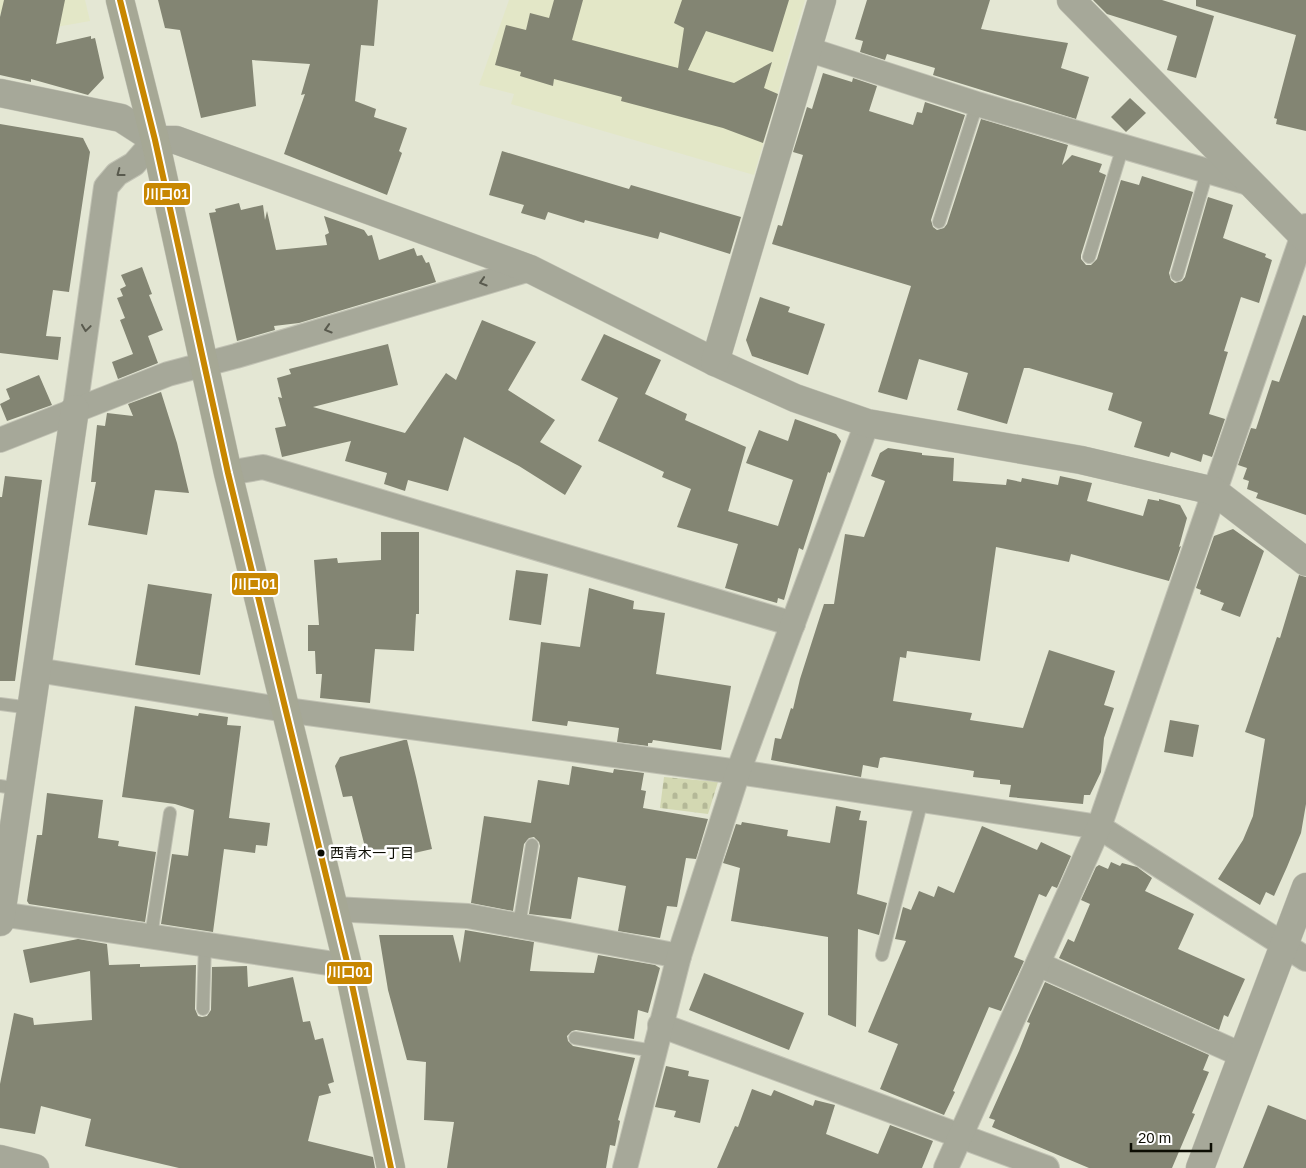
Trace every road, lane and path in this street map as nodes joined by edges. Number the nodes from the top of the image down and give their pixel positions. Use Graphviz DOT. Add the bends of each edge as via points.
graph roads {
  1 [pos="120,0"];
  2 [pos="822,0"];
  3 [pos="1071,0"];
  4 [pos="807,50"];
  5 [pos="0,93"];
  6 [pos="977,104"];
  7 [pos="155,140"];
  8 [pos="1123,146"];
  9 [pos="1207,172"];
  10 [pos="1252,184"];
  11 [pos="939,222"];
  12 [pos="1305,233"];
  13 [pos="1089,258"];
  14 [pos="530,268"];
  15 [pos="1177,275"];
  16 [pos="714,362"];
  17 [pos="204,363"];
  18 [pos="75,409"];
  19 [pos="867,423"];
  20 [pos="0,440"];
  21 [pos="228,473"];
  22 [pos="1214,491"];
  23 [pos="1306,562"];
  24 [pos="793,624"];
  25 [pos="36,670"];
  26 [pos="0,704"];
  27 [pos="31,708"];
  28 [pos="286,710"];
  29 [pos="738,772"];
  30 [pos="10,788"];
  31 [pos="922,800"];
  32 [pos="170,813"];
  33 [pos="1099,827"];
  34 [pos="532,845"];
  35 [pos="1306,887"];
  36 [pos="334,909"];
  37 [pos="1,910"];
  38 [pos="519,926"];
  39 [pos="151,936"];
  40 [pos="205,945"];
  41 [pos="1295,952"];
  42 [pos="882,955"];
  43 [pos="679,956"];
  44 [pos="1038,964"];
  45 [pos="348,966"];
  46 [pos="203,1009"];
  47 [pos="660,1024"];
  48 [pos="575,1038"];
  49 [pos="654,1051"];
  50 [pos="1242,1055"];
  51 [pos="960,1135"];
  52 [pos="0,1159"];
  53 [pos="35,1168"];
  54 [pos="391,1168"];
  55 [pos="625,1168"];
  56 [pos="946,1168"];
  57 [pos="1048,1168"];
  58 [pos="1200,1168"];
  1 -- 7 [label="main road"];
  2 -- 4 [label="street"];
  3 -- 10 [label="street"];
  4 -- 6 [label="street"];
  4 -- 16 [label="street"];
  5 -- 7 [label="street" via="121,118"];
  6 -- 8 [label="street"];
  6 -- 11 [label="lane"];
  7 -- 14 [label="street" via="176,140"];
  7 -- 17 [label="main road"];
  7 -- 18 [label="street, one-way" via="134,164 117,174 106,187"];
  8 -- 9 [label="street"];
  8 -- 13 [label="lane"];
  9 -- 10 [label="street"];
  9 -- 15 [label="lane"];
  10 -- 12 [label="street"];
  12 -- 22 [label="street"];
  14 -- 16 [label="street"];
  14 -- 17 [label="street, one-way"];
  16 -- 19 [label="street" via="796,398"];
  17 -- 18 [label="street"];
  17 -- 21 [label="main road"];
  18 -- 20 [label="street"];
  18 -- 25 [label="street"];
  19 -- 22 [label="street" via="1080,460"];
  19 -- 24 [label="street"];
  21 -- 24 [label="street" via="263,467"];
  21 -- 28 [label="main road"];
  22 -- 23 [label="street"];
  22 -- 33 [label="street"];
  24 -- 29 [label="street"];
  25 -- 27 [label="street"];
  25 -- 28 [label="street"];
  26 -- 27 [label="lane"];
  27 -- 30 [label="street"];
  28 -- 29 [label="street"];
  28 -- 36 [label="main road"];
  29 -- 31 [label="street"];
  29 -- 43 [label="street"];
  30 -- 37 [label="street"];
  31 -- 33 [label="street"];
  31 -- 42 [label="lane"];
  32 -- 39 [label="lane"];
  33 -- 41 [label="street"];
  33 -- 44 [label="street"];
  34 -- 38 [label="lane"];
  35 -- 41 [label="street"];
  36 -- 38 [label="street" via="468,916"];
  36 -- 45 [label="main road"];
  37 -- 39 [label="street"];
  38 -- 43 [label="street"];
  39 -- 40 [label="street"];
  40 -- 45 [label="street"];
  40 -- 46 [label="lane"];
  41 -- 50 [label="street"];
  43 -- 47 [label="street"];
  44 -- 50 [label="street"];
  44 -- 51 [label="street"];
  45 -- 54 [label="main road"];
  47 -- 49 [label="street"];
  47 -- 51 [label="street"];
  48 -- 49 [label="lane"];
  49 -- 55 [label="street"];
  50 -- 58 [label="street"];
  51 -- 56 [label="street"];
  51 -- 57 [label="street"];
  52 -- 53 [label="street"];
}
